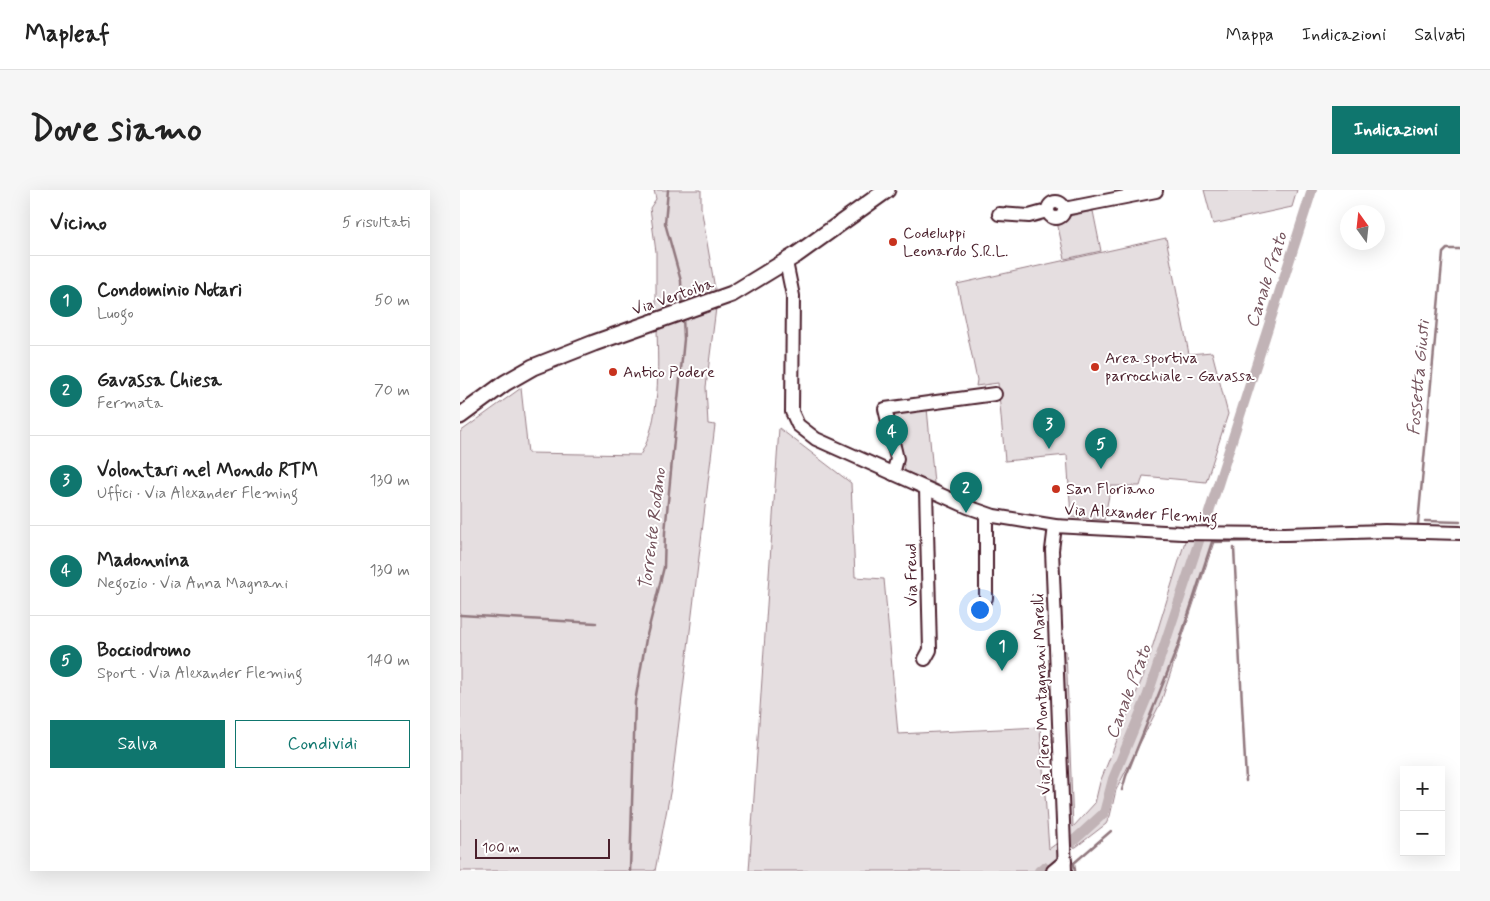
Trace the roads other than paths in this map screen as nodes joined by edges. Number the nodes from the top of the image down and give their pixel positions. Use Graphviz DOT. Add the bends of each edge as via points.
graph roads {
  1 [pos="887,190"];
  2 [pos="1156,190"];
  3 [pos="1055,203"];
  4 [pos="999,214"];
  5 [pos="786,262"];
  6 [pos="995,394"];
  7 [pos="460,416"];
  8 [pos="893,474"];
  9 [pos="926,489"];
  10 [pos="986,514"];
  11 [pos="1055,526"];
  12 [pos="1460,533"];
  13 [pos="986,598"];
  14 [pos="925,659"];
  15 [pos="1065,866"];
  16 [pos="1053,871"];
  1 -- 5 [label="main road, Via Vertoiba"];
  2 -- 3 [label="street"];
  3 -- 4 [label="street" via="1029,216"];
  5 -- 7 [label="main road, Via Vertoiba" via="719,300 533,367"];
  5 -- 8 [label="street, Via Alexander Fleming" via="793,296 791,394 794,420 816,439"];
  6 -- 8 [label="street" via="885,409 898,459"];
  8 -- 9 [label="street, Via Alexander Fleming"];
  9 -- 10 [label="street, Via Alexander Fleming"];
  9 -- 14 [label="street, Via Freud" via="930,650"];
  10 -- 11 [label="street, Via Alexander Fleming"];
  10 -- 13 [label="street"];
  11 -- 12 [label="street, Via Alexander Fleming" via="1237,534"];
  11 -- 15 [label="street, Via Piero Montagnani Marelli" via="1052,550"];
  15 -- 16 [label="street, Via Piero Montagnani Marelli"];
}
